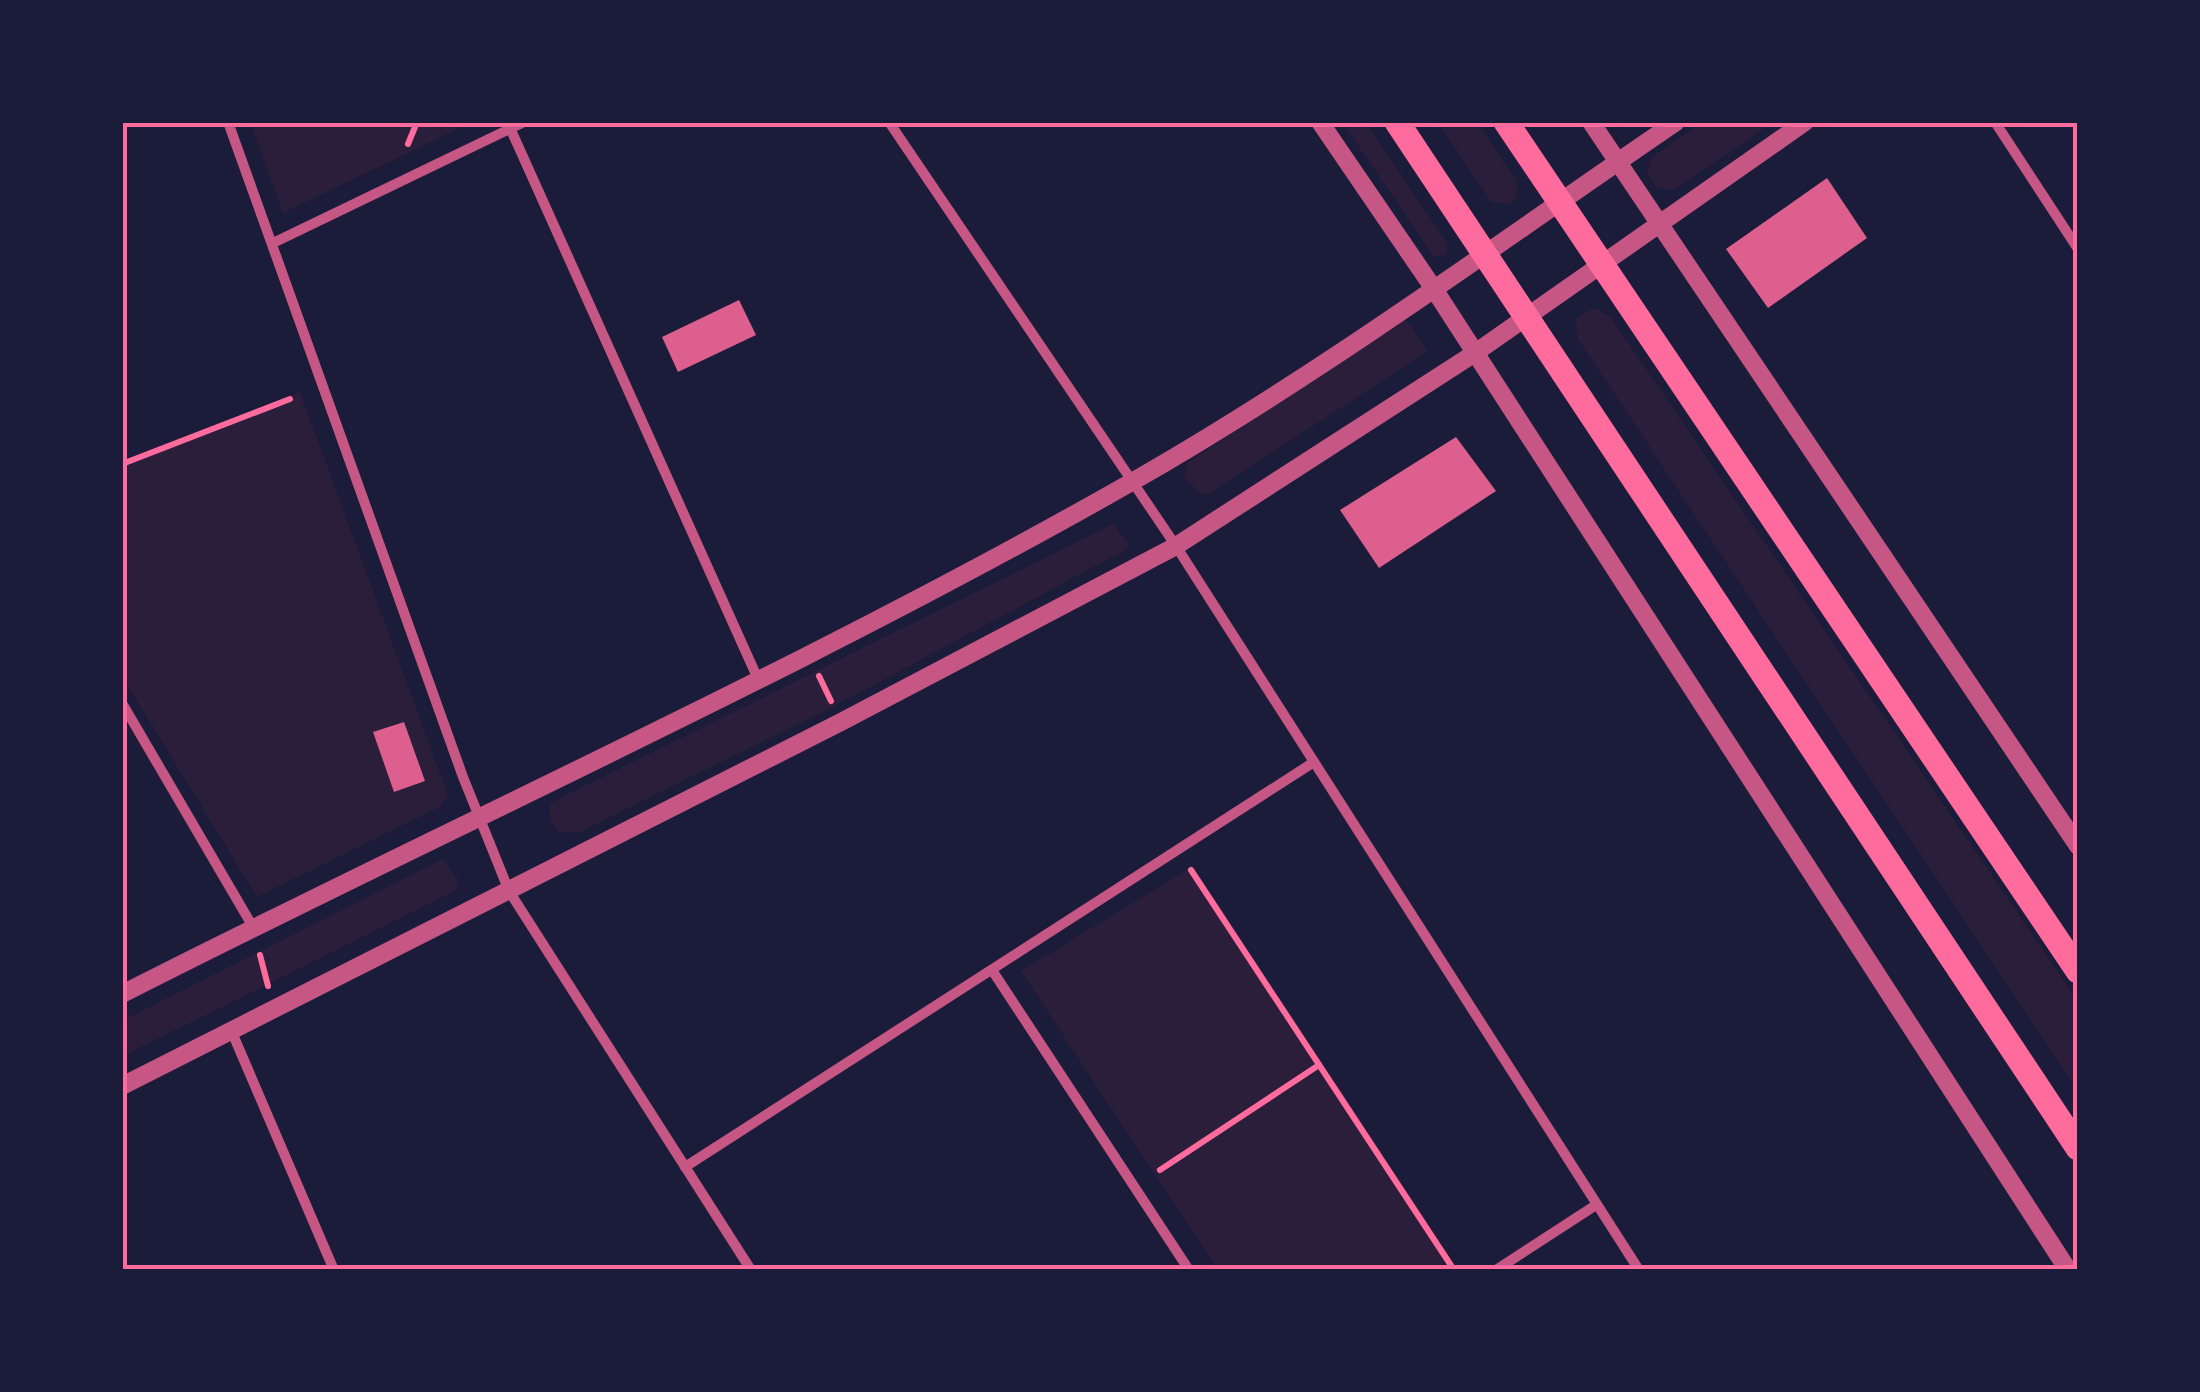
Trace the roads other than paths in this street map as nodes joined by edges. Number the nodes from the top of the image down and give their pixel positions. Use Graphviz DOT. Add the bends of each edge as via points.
graph roads {
  1 [pos="228,122"];
  2 [pos="524,122"];
  3 [pos="889,122"];
  4 [pos="1320,122"];
  5 [pos="1397,122"];
  6 [pos="1506,122"];
  7 [pos="1591,122"];
  8 [pos="1676,122"];
  9 [pos="1804,122"];
  10 [pos="1995,122"];
  11 [pos="512,130"];
  12 [pos="1617,162"];
  13 [pos="1561,204"];
  14 [pos="1658,222"];
  15 [pos="273,243"];
  16 [pos="2078,249"];
  17 [pos="1488,254"];
  18 [pos="1603,264"];
  19 [pos="1434,290"];
  20 [pos="1528,314"];
  21 [pos="1475,353"];
  22 [pos="1132,482"];
  23 [pos="1176,546"];
  24 [pos="758,679"];
  25 [pos="122,703"];
  26 [pos="1314,762"];
  27 [pos="477,816"];
  28 [pos="2078,846"];
  29 [pos="509,891"];
  30 [pos="254,927"];
  31 [pos="992,970"];
  32 [pos="2078,971"];
  33 [pos="122,994"];
  34 [pos="231,1030"];
  35 [pos="122,1086"];
  36 [pos="2078,1148"];
  37 [pos="684,1166"];
  38 [pos="1596,1204"];
  39 [pos="2063,1268"];
  40 [pos="334,1270"];
  41 [pos="750,1270"];
  42 [pos="1189,1270"];
  43 [pos="1496,1270"];
  44 [pos="1639,1270"];
  1 -- 15 [label="street"];
  2 -- 11 [label="street"];
  3 -- 22 [label="street"];
  4 -- 19 [label="street"];
  5 -- 17 [label="main road"];
  6 -- 13 [label="main road"];
  7 -- 12 [label="street"];
  8 -- 12 [label="street"];
  9 -- 14 [label="street"];
  10 -- 16 [label="street"];
  11 -- 15 [label="street"];
  11 -- 24 [label="street"];
  12 -- 13 [label="street"];
  12 -- 14 [label="street"];
  13 -- 17 [label="street"];
  13 -- 18 [label="main road"];
  14 -- 18 [label="street"];
  14 -- 28 [label="street"];
  15 -- 27 [label="street"];
  17 -- 19 [label="street"];
  17 -- 20 [label="main road"];
  18 -- 20 [label="street"];
  18 -- 32 [label="main road"];
  19 -- 21 [label="street"];
  19 -- 22 [label="street"];
  20 -- 21 [label="street"];
  20 -- 36 [label="main road"];
  21 -- 23 [label="street"];
  21 -- 39 [label="street"];
  22 -- 23 [label="street"];
  22 -- 24 [label="street"];
  23 -- 26 [label="street"];
  23 -- 29 [label="street"];
  24 -- 27 [label="street"];
  25 -- 30 [label="street"];
  26 -- 31 [label="street"];
  26 -- 38 [label="street"];
  27 -- 29 [label="street"];
  27 -- 30 [label="street"];
  29 -- 34 [label="street"];
  29 -- 37 [label="street"];
  30 -- 33 [label="street"];
  31 -- 37 [label="street"];
  31 -- 42 [label="street"];
  34 -- 35 [label="street"];
  34 -- 40 [label="street"];
  37 -- 41 [label="street"];
  38 -- 43 [label="street"];
  38 -- 44 [label="street"];
}
